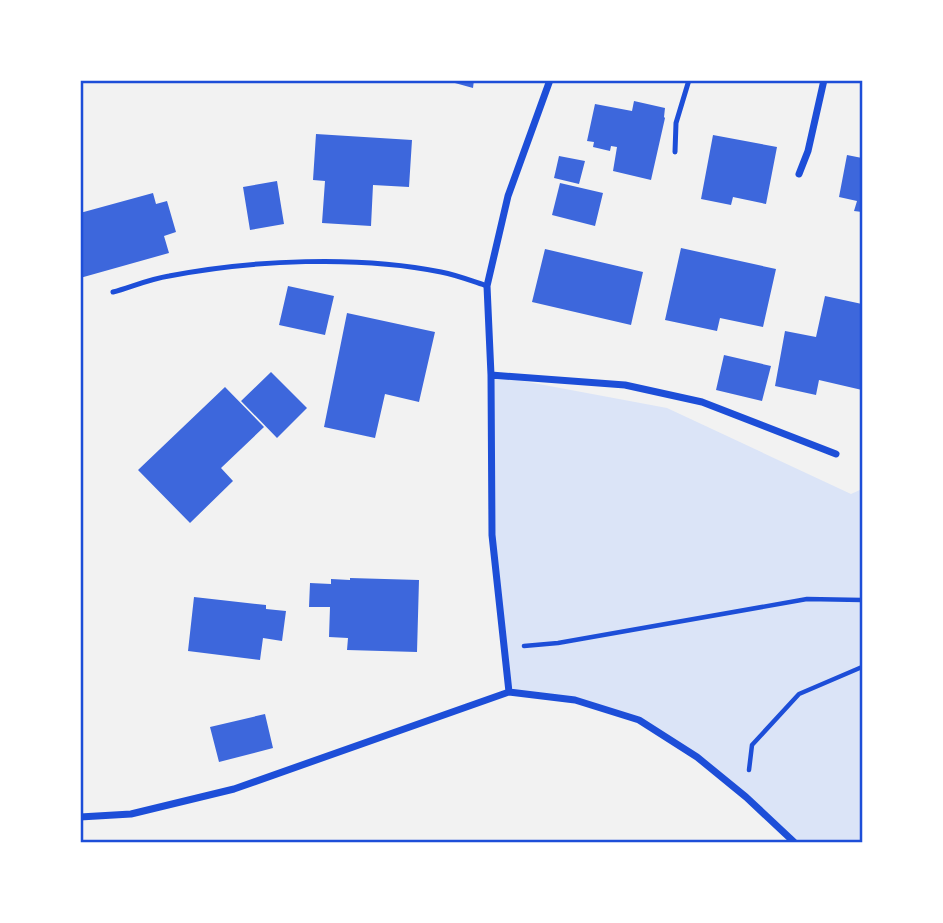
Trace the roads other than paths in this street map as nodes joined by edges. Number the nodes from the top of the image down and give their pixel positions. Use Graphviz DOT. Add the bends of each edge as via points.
graph roads {
  1 [pos="550,80"];
  2 [pos="689,80"];
  3 [pos="824,80"];
  4 [pos="675,152"];
  5 [pos="799,174"];
  6 [pos="488,286"];
  7 [pos="113,292"];
  8 [pos="491,375"];
  9 [pos="836,453"];
  10 [pos="509,692"];
  11 [pos="80,817"];
  12 [pos="794,842"];
  1 -- 6 [label="street" via="508,196"];
  2 -- 4 [label="lane" via="676,123"];
  3 -- 5 [label="street"];
  6 -- 7 [label="lane" via="441,272 329,261 215,268"];
  6 -- 8 [label="street"];
  8 -- 9 [label="street" via="638,387 702,402"];
  8 -- 10 [label="street" via="492,535"];
  10 -- 11 [label="street" via="234,789 131,814"];
  10 -- 12 [label="street" via="575,700 639,720 697,757"];
}
